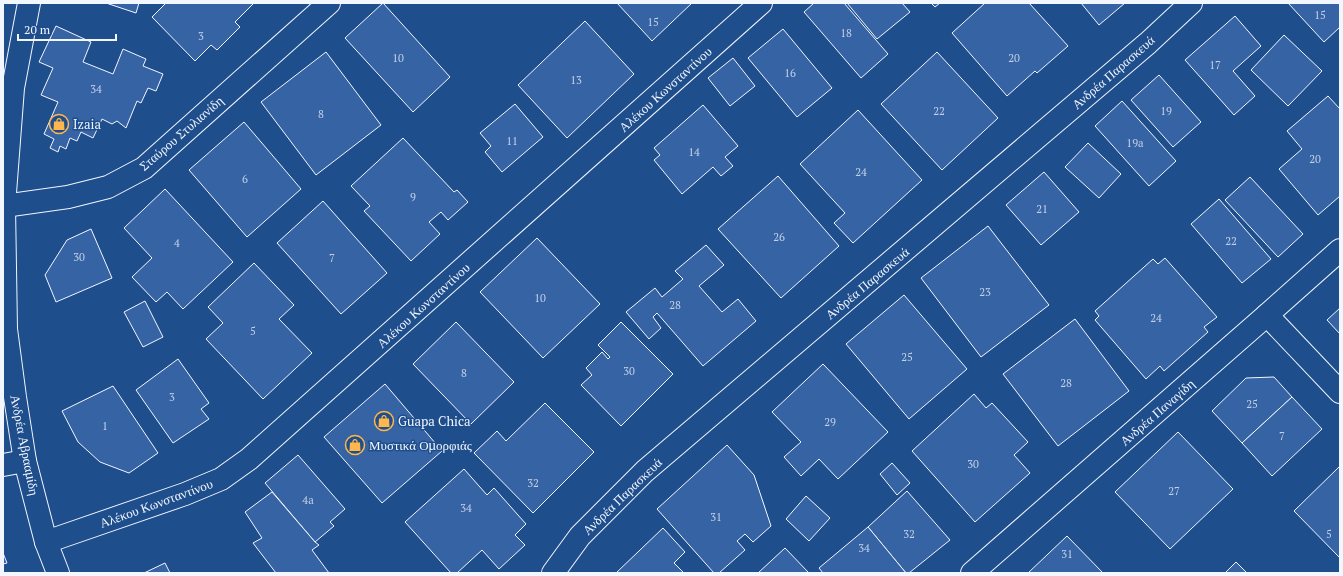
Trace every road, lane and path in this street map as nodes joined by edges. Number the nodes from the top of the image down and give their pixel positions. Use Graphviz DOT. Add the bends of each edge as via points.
graph roads {
  1 [pos="28,3"];
  2 [pos="329,3"];
  3 [pos="761,3"];
  4 [pos="1191,3"];
  5 [pos="4,206"];
  6 [pos="1340,250"];
  7 [pos="1267,315"];
  8 [pos="1340,392"];
  9 [pos="26,461"];
  10 [pos="3,466"];
  11 [pos="46,542"];
  12 [pos="58,573"];
  13 [pos="553,573"];
  14 [pos="972,573"];
  1 -- 5 [label="street, Ανδρέα Αβρααμίδη" via="13,88"];
  2 -- 5 [label="street, Σταύρου Στυλιανίδη" via="144,168 108,187 68,197"];
  3 -- 11 [label="street, Αλέκου Κωνσταντίνου" via="249,459 221,479 185,494"];
  4 -- 13 [label="street, Ανδρέα Παρασκευά" via="1142,48 645,472 580,536"];
  5 -- 9 [label="street, Ανδρέα Αβρααμίδη" via="6,329"];
  6 -- 7 [label="street, Ανδρέα Παναγίδη"];
  7 -- 8 [label="street"];
  7 -- 14 [label="street, Ανδρέα Παναγίδη"];
  9 -- 10 [label="street"];
  9 -- 11 [label="street, Ανδρέα Αβρααμίδη"];
  11 -- 12 [label="street, Ανδρέα Αβρααμίδη"];
}
